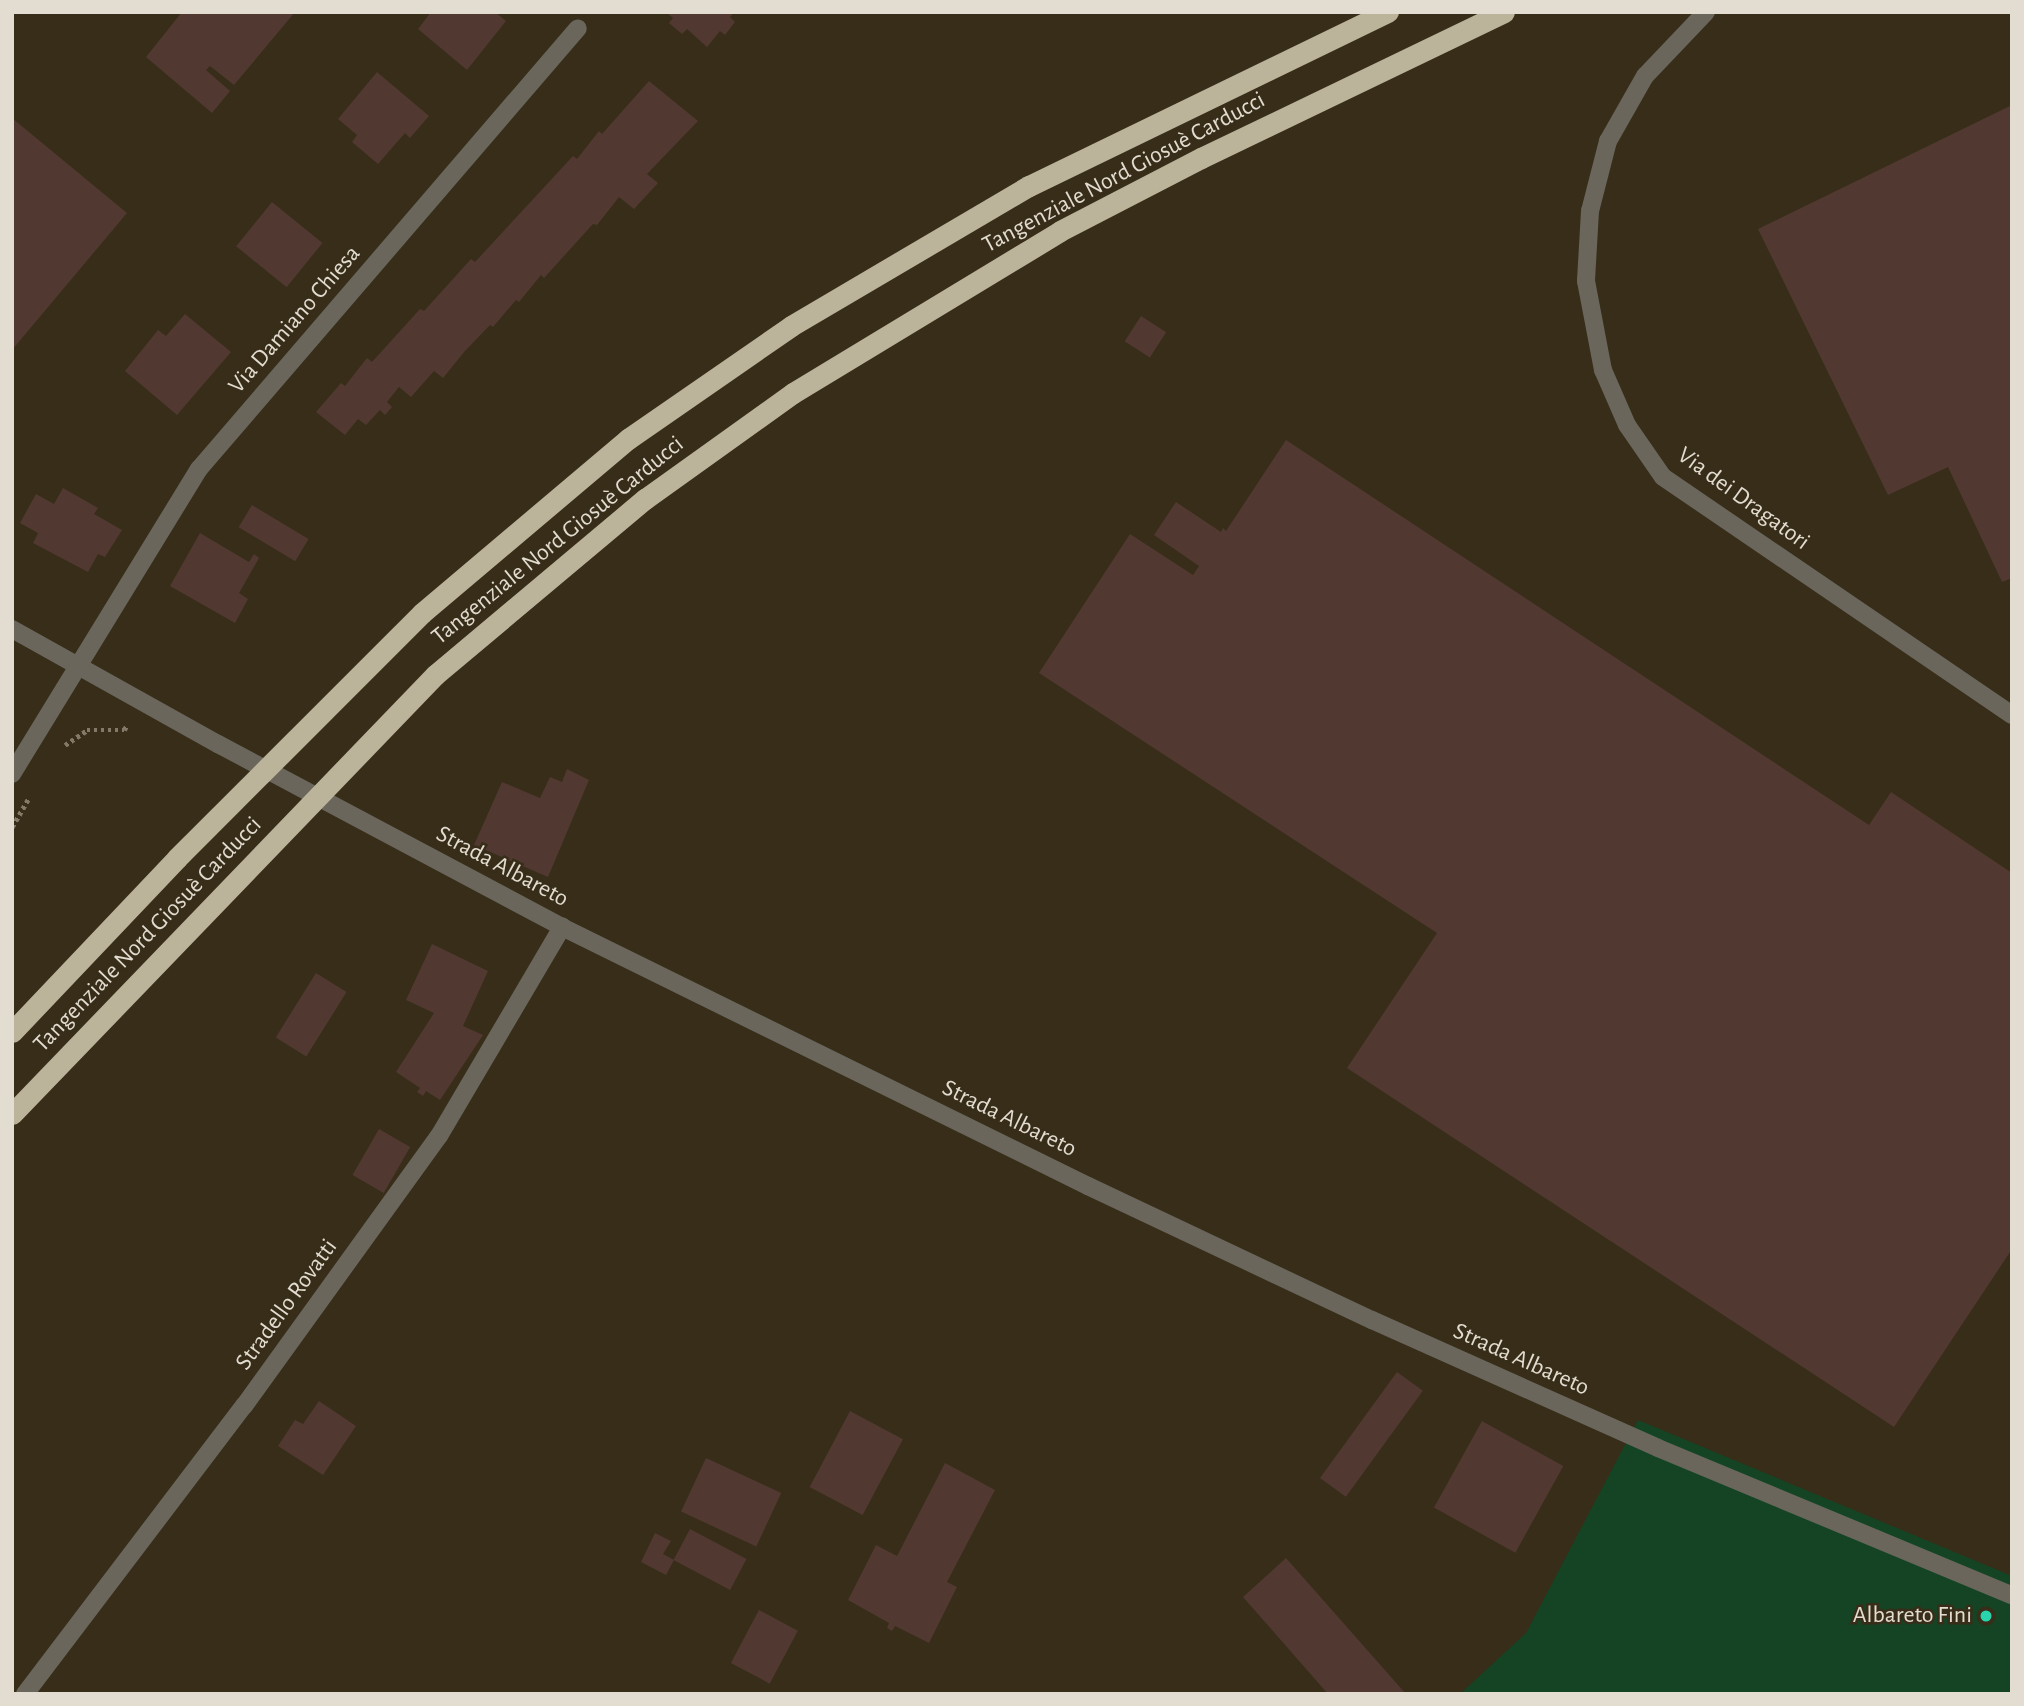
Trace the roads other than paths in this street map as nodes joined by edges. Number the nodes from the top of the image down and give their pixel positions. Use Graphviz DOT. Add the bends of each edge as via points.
graph roads {
  1 [pos="1388,12"];
  2 [pos="1504,12"];
  3 [pos="1706,12"];
  4 [pos="578,28"];
  5 [pos="12,629"];
  6 [pos="78,665"];
  7 [pos="2012,715"];
  8 [pos="12,774"];
  9 [pos="562,927"];
  10 [pos="12,1032"];
  11 [pos="12,1114"];
  12 [pos="2012,1595"];
  13 [pos="25,1694"];
  1 -- 10 [label="highway, Tangenziale Nord Giosuè Carducci" via="1029,186 791,326 628,439 422,612"];
  2 -- 11 [label="highway, Tangenziale Nord Giosuè Carducci" via="1060,230 793,393 645,499 435,675"];
  3 -- 7 [label="street, Via dei Dragatori" via="1645,76 1608,141 1590,211 1586,281 1603,370 1627,425 1662,477"];
  4 -- 6 [label="street, Via Damiano Chiesa" via="199,470"];
  5 -- 6 [label="street, Strada Albareto"];
  6 -- 8 [label="street, Via Damiano Chiesa"];
  6 -- 9 [label="street, Strada Albareto"];
  9 -- 12 [label="street, Strada Albareto" via="1372,1320 1658,1448"];
  9 -- 13 [label="street, Stradello Rovatti" via="439,1136 244,1406"];
}
